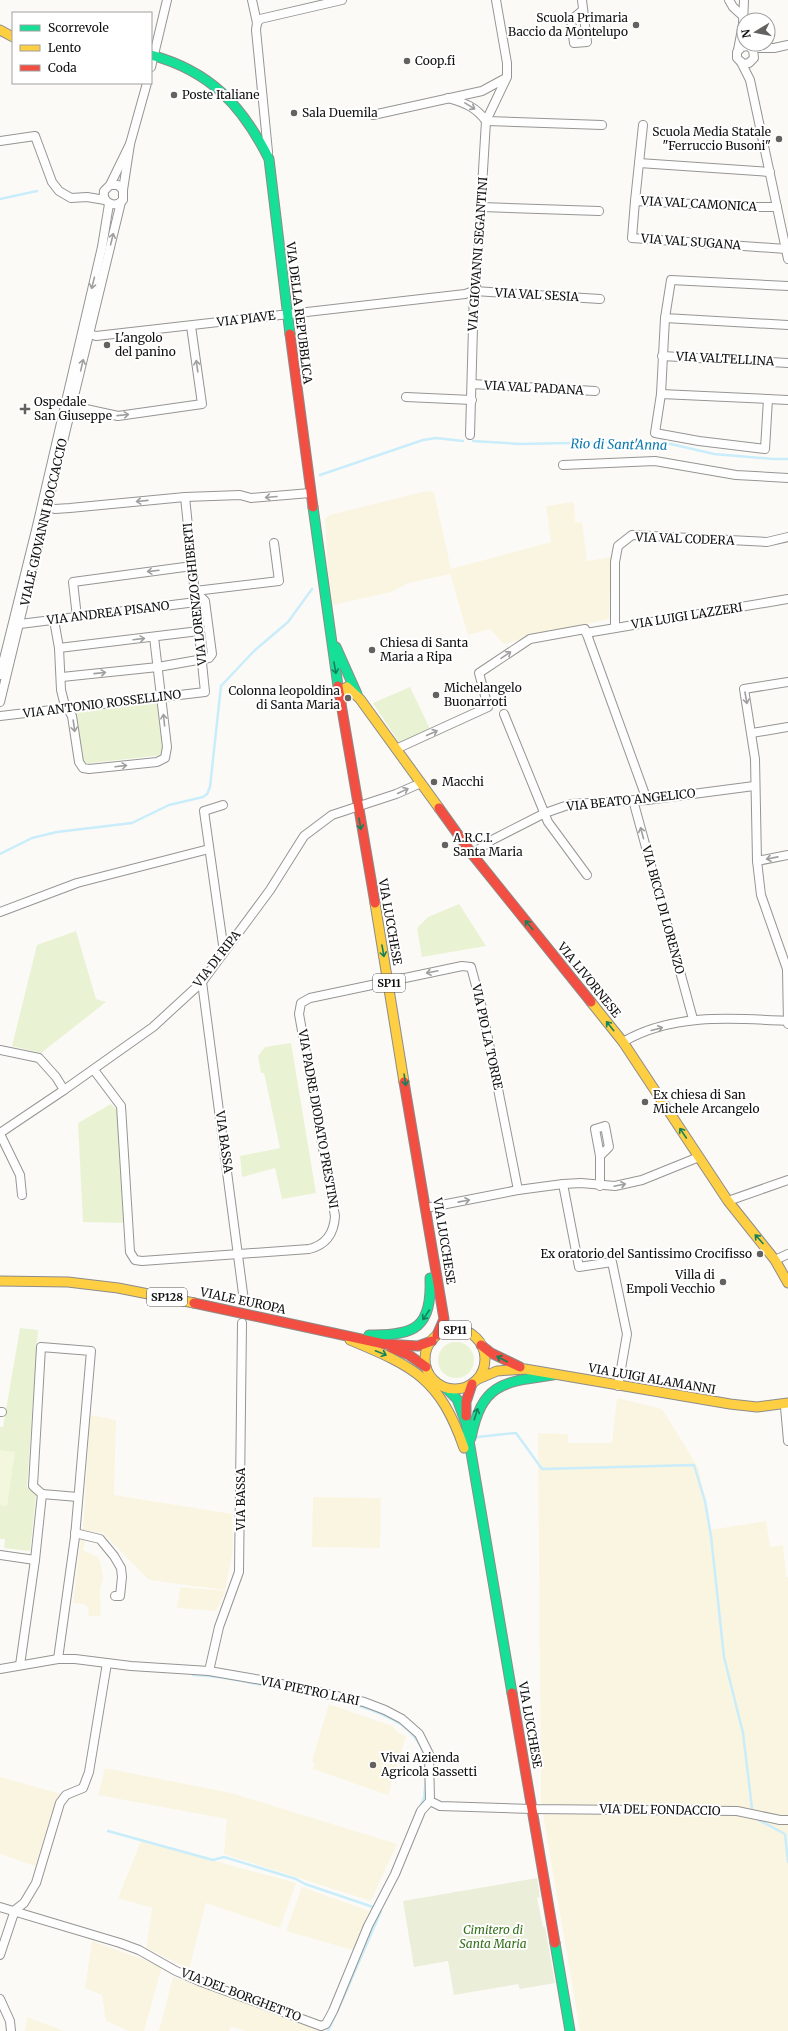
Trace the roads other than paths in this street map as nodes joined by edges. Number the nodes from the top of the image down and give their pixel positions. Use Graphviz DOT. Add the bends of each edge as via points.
graph roads {
  1 [pos="167,0"];
  2 [pos="252,0"];
  3 [pos="342,0"];
  4 [pos="496,0"];
  5 [pos="582,0"];
  6 [pos="729,0"];
  7 [pos="744,0"];
  8 [pos="583,10"];
  9 [pos="736,12"];
  10 [pos="744,12"];
  11 [pos="257,23"];
  12 [pos="0,30"];
  13 [pos="12,36"];
  14 [pos="788,45"];
  15 [pos="776,48"];
  16 [pos="737,52"];
  17 [pos="753,52"];
  18 [pos="767,52"];
  19 [pos="153,55"];
  20 [pos="752,61"];
  21 [pos="741,62"];
  22 [pos="507,77"];
  23 [pos="750,80"];
  24 [pos="147,84"];
  25 [pos="482,91"];
  26 [pos="498,95"];
  27 [pos="448,98"];
  28 [pos="373,115"];
  29 [pos="486,121"];
  30 [pos="602,125"];
  31 [pos="643,125"];
  32 [pos="0,141"];
  33 [pos="130,144"];
  34 [pos="269,159"];
  35 [pos="639,162"];
  36 [pos="770,172"];
  37 [pos="108,187"];
  38 [pos="123,190"];
  39 [pos="87,197"];
  40 [pos="635,201"];
  41 [pos="107,202"];
  42 [pos="121,202"];
  43 [pos="777,206"];
  44 [pos="482,207"];
  45 [pos="599,211"];
  46 [pos="786,249"];
  47 [pos="788,259"];
  48 [pos="788,286"];
  49 [pos="474,291"];
  50 [pos="600,299"];
  51 [pos="287,314"];
  52 [pos="665,318"];
  53 [pos="788,325"];
  54 [pos="191,326"];
  55 [pos="89,334"];
  56 [pos="662,356"];
  57 [pos="788,363"];
  58 [pos="472,384"];
  59 [pos="595,391"];
  60 [pos="661,394"];
  61 [pos="406,397"];
  62 [pos="768,399"];
  63 [pos="472,400"];
  64 [pos="788,400"];
  65 [pos="72,406"];
  66 [pos="470,435"];
  67 [pos="563,465"];
  68 [pos="788,478"];
  69 [pos="310,493"];
  70 [pos="185,497"];
  71 [pos="48,507"];
  72 [pos="788,537"];
  73 [pos="274,543"];
  74 [pos="192,566"];
  75 [pos="195,591"];
  76 [pos="788,600"];
  77 [pos="196,602"];
  78 [pos="77,617"];
  79 [pos="54,620"];
  80 [pos="20,624"];
  81 [pos="615,628"];
  82 [pos="329,629"];
  83 [pos="198,631"];
  84 [pos="585,631"];
  85 [pos="154,637"];
  86 [pos="59,648"];
  87 [pos="202,660"];
  88 [pos="158,667"];
  89 [pos="0,675"];
  90 [pos="62,677"];
  91 [pos="788,682"];
  92 [pos="205,692"];
  93 [pos="162,697"];
  94 [pos="360,699"];
  95 [pos="341,701"];
  96 [pos="0,702"];
  97 [pos="67,708"];
  98 [pos="504,714"];
  99 [pos="0,716"];
  100 [pos="788,727"];
  101 [pos="752,733"];
  102 [pos="396,749"];
  103 [pos="421,783"];
  104 [pos="754,786"];
  105 [pos="633,800"];
  106 [pos="647,800"];
  107 [pos="223,805"];
  108 [pos="357,806"];
  109 [pos="544,813"];
  110 [pos="209,849"];
  111 [pos="472,854"];
  112 [pos="788,855"];
  113 [pos="757,861"];
  114 [pos="587,875"];
  115 [pos="0,912"];
  116 [pos="224,952"];
  117 [pos="388,981"];
  118 [pos="202,982"];
  119 [pos="301,1003"];
  120 [pos="693,1019"];
  121 [pos="788,1022"];
  122 [pos="623,1042"];
  123 [pos="0,1050"];
  124 [pos="94,1070"];
  125 [pos="64,1090"];
  126 [pos="0,1134"];
  127 [pos="600,1156"];
  128 [pos="699,1157"];
  129 [pos="788,1180"];
  130 [pos="563,1184"];
  131 [pos="600,1186"];
  132 [pos="518,1190"];
  133 [pos="22,1195"];
  134 [pos="728,1201"];
  135 [pos="426,1208"];
  136 [pos="239,1254"];
  137 [pos="788,1254"];
  138 [pos="775,1260"];
  139 [pos="0,1280"];
  140 [pos="788,1283"];
  141 [pos="244,1301"];
  142 [pos="242,1323"];
  143 [pos="332,1333"];
  144 [pos="434,1338"];
  145 [pos="384,1344"];
  146 [pos="481,1344"];
  147 [pos="426,1367"];
  148 [pos="525,1369"];
  149 [pos="556,1375"];
  150 [pos="475,1382"];
  151 [pos="618,1386"];
  152 [pos="446,1388"];
  153 [pos="784,1405"];
  154 [pos="466,1423"];
  155 [pos="788,1441"];
  156 [pos="473,1467"];
  157 [pos="42,1494"];
  158 [pos="78,1497"];
  159 [pos="478,1498"];
  160 [pos="75,1533"];
  161 [pos="0,1555"];
  162 [pos="35,1560"];
  163 [pos="115,1596"];
  164 [pos="58,1659"];
  165 [pos="107,1663"];
  166 [pos="20,1665"];
  167 [pos="0,1669"];
  168 [pos="209,1671"];
  169 [pos="430,1801"];
  170 [pos="532,1809"];
  171 [pos="788,1820"];
  172 [pos="0,1907"];
  173 [pos="15,1910"];
  174 [pos="0,1955"];
  175 [pos="0,1999"];
  176 [pos="11,2031"];
  177 [pos="570,2031"];
  1 -- 19 [label="street"];
  2 -- 11 [label="street, VIA DELLA REPUBBLICA"];
  3 -- 11 [label="street" via="260,19"];
  4 -- 22 [label="street"];
  5 -- 8 [label="street"];
  6 -- 9 [label="street"];
  7 -- 10 [label="street"];
  11 -- 34 [label="street, VIA DELLA REPUBBLICA"];
  12 -- 13 [label="main road"];
  14 -- 15 [label="street"];
  16 -- 21 [label="street" via="736,55"];
  17 -- 20 [label="street" via="755,55"];
  18 -- 20 [label="street"];
  19 -- 34 [label="main road" via="174,61 219,88 246,116"];
  20 -- 21 [label="street" via="746,64"];
  20 -- 23 [label="street"];
  21 -- 23 [label="street"];
  22 -- 25 [label="street"];
  22 -- 26 [label="street, VIA GIOVANNI SEGANTINI"];
  23 -- 36 [label="street"];
  24 -- 33 [label="street, VIALE GIOVANNI BOCCACCIO"];
  25 -- 26 [label="street"];
  25 -- 27 [label="street"];
  26 -- 29 [label="street, VIA GIOVANNI SEGANTINI"];
  27 -- 28 [label="street"];
  27 -- 29 [label="street, one-way" via="467,103 481,113"];
  29 -- 30 [label="street"];
  29 -- 44 [label="street, VIA GIOVANNI SEGANTINI"];
  31 -- 35 [label="street, VIA VAL CAMONICA"];
  32 -- 39 [label="street" via="34,136 52,182 59,191 70,198"];
  33 -- 37 [label="street, VIALE GIOVANNI BOCCACCIO"];
  33 -- 38 [label="street, VIALE GIOVANNI BOCCACCIO"];
  34 -- 51 [label="main road, VIA DELLA REPUBBLICA"];
  35 -- 36 [label="street"];
  35 -- 40 [label="street, VIA VAL CAMONICA"];
  36 -- 43 [label="street"];
  37 -- 38 [label="street" via="118,185"];
  37 -- 39 [label="street"];
  37 -- 41 [label="street, VIALE GIOVANNI BOCCACCIO" via="104,195"];
  38 -- 42 [label="street, VIALE GIOVANNI BOCCACCIO"];
  39 -- 41 [label="street"];
  40 -- 43 [label="street, VIA VAL CAMONICA"];
  40 -- 46 [label="street, VIA VAL SUGANA" via="632,238"];
  41 -- 42 [label="street" via="115,205"];
  41 -- 89 [label="street, VIALE GIOVANNI BOCCACCIO, one-way" via="104,238"];
  55 -- 42 [label="street, VIALE GIOVANNI BOCCACCIO, one-way"];
  43 -- 46 [label="street"];
  44 -- 45 [label="street"];
  44 -- 49 [label="street, VIA GIOVANNI SEGANTINI"];
  46 -- 47 [label="street"];
  48 -- 52 [label="street, VIA VALTELLINA" via="671,280"];
  49 -- 50 [label="street, VIA VAL SESIA"];
  49 -- 51 [label="street, VIA PIAVE"];
  49 -- 58 [label="street, VIA GIOVANNI SEGANTINI"];
  51 -- 54 [label="street, VIA PIAVE"];
  51 -- 69 [label="main road, VIA DELLA REPUBBLICA"];
  52 -- 53 [label="street"];
  52 -- 56 [label="street, VIA VALTELLINA"];
  54 -- 55 [label="street, VIA PIAVE" via="96,336"];
  65 -- 54 [label="street, one-way" via="118,416 202,404"];
  65 -- 55 [label="street, VIALE GIOVANNI BOCCACCIO, one-way"];
  56 -- 57 [label="street, VIA VALTELLINA"];
  56 -- 60 [label="street, VIA VALTELLINA"];
  58 -- 59 [label="street, VIA VAL PADANA"];
  58 -- 63 [label="street, VIA GIOVANNI SEGANTINI"];
  60 -- 62 [label="street"];
  60 -- 62 [label="street, VIA VALTELLINA" via="655,433 765,449"];
  61 -- 63 [label="street"];
  62 -- 64 [label="street"];
  63 -- 66 [label="street, VIA GIOVANNI SEGANTINI"];
  65 -- 71 [label="street, VIALE GIOVANNI BOCCACCIO"];
  67 -- 68 [label="street" via="655,461 736,476"];
  69 -- 70 [label="street, one-way" via="251,498 240,495"];
  69 -- 82 [label="main road, VIA DELLA REPUBBLICA"];
  70 -- 71 [label="street, one-way" via="70,508"];
  70 -- 74 [label="street, VIA LORENZO GHIBERTI"];
  71 -- 80 [label="street, VIALE GIOVANNI BOCCACCIO"];
  72 -- 81 [label="street, VIA VAL CODERA" via="767,542 632,534 618,546 615,562"];
  73 -- 75 [label="street" via="279,580"];
  74 -- 75 [label="street, VIA LORENZO GHIBERTI"];
  74 -- 78 [label="street, one-way" via="73,582"];
  75 -- 77 [label="street, VIA LORENZO GHIBERTI"];
  75 -- 87 [label="street" via="205,601 212,654"];
  76 -- 81 [label="street, VIA LUIGI LAZZERI"];
  77 -- 78 [label="street, VIA ANDREA PISANO"];
  77 -- 83 [label="street, VIA LORENZO GHIBERTI"];
  78 -- 79 [label="street, VIA ANDREA PISANO"];
  79 -- 80 [label="street, VIA ANDREA PISANO"];
  79 -- 86 [label="street"];
  80 -- 96 [label="street, VIALE GIOVANNI BOCCACCIO"];
  81 -- 84 [label="street, VIA LUIGI LAZZERI"];
  82 -- 94 [label="main road, VIA LIVORNESE"];
  82 -- 95 [label="main road, VIA LUCCHESE / SP11, one-way"];
  83 -- 85 [label="street"];
  83 -- 87 [label="street, VIA LORENZO GHIBERTI"];
  102 -- 84 [label="street, VIA LUIGI LAZZERI, one-way" via="488,707 479,673 530,639"];
  84 -- 106 [label="street"];
  86 -- 85 [label="street, one-way"];
  85 -- 88 [label="street"];
  86 -- 90 [label="street"];
  87 -- 88 [label="street"];
  87 -- 92 [label="street, VIA LORENZO GHIBERTI"];
  90 -- 88 [label="street, one-way"];
  88 -- 93 [label="street"];
  90 -- 97 [label="street" via="62,690"];
  91 -- 101 [label="street, one-way" via="744,689"];
  92 -- 93 [label="street, VIA ANTONIO ROSSELLINO"];
  93 -- 97 [label="street, VIA ANTONIO ROSSELLINO"];
  97 -- 93 [label="street, one-way" via="72,716 79,762 83,768 89,770 157,762 165,758 167,747"];
  94 -- 95 [label="main road, VIA LIVORNESE" via="347,687"];
  94 -- 102 [label="main road, VIA LIVORNESE"];
  95 -- 108 [label="main road, VIA LUCCHESE / SP11"];
  97 -- 99 [label="street, VIA ANTONIO ROSSELLINO"];
  98 -- 109 [label="street"];
  100 -- 101 [label="street"];
  101 -- 104 [label="street" via="755,759"];
  102 -- 103 [label="main road, VIA LIVORNESE"];
  108 -- 103 [label="street, VIA DI RIPA, one-way"];
  103 -- 111 [label="main road, VIA LIVORNESE"];
  104 -- 106 [label="street, VIA BEATO ANGELICO"];
  104 -- 113 [label="street"];
  105 -- 106 [label="street, VIA BEATO ANGELICO"];
  105 -- 109 [label="street, VIA BEATO ANGELICO" via="571,804"];
  120 -- 105 [label="street, VIA BICCI DI LORENZO, one-way"];
  107 -- 110 [label="street" via="204,812"];
  108 -- 116 [label="street, VIA DI RIPA" via="332,815 304,836 270,890"];
  108 -- 117 [label="main road, VIA LUCCHESE / SP11, one-way"];
  109 -- 111 [label="street, VIA BEATO ANGELICO" via="492,840"];
  109 -- 114 [label="street"];
  110 -- 115 [label="street" via="77,883"];
  110 -- 116 [label="street"];
  122 -- 111 [label="main road, VIA LIVORNESE, one-way"];
  112 -- 113 [label="street, one-way"];
  113 -- 121 [label="street" via="761,895 787,969"];
  116 -- 118 [label="street, VIA DI RIPA"];
  117 -- 119 [label="street, VIA PIO LA TORRE" via="310,998"];
  132 -- 117 [label="street, VIA PIO LA TORRE, one-way" via="482,1008 471,967 462,966"];
  117 -- 135 [label="main road, VIA LUCCHESE / SP11, one-way"];
  118 -- 124 [label="street, VIA DI RIPA" via="154,1027"];
  118 -- 136 [label="street, VIA BASSA"];
  119 -- 136 [label="street, VIA PADRE DIODATO PRESTINI" via="299,1014 335,1216 334,1225 326,1241 309,1249"];
  120 -- 121 [label="street" via="740,1018"];
  122 -- 120 [label="street, one-way" via="636,1034"];
  128 -- 122 [label="main road, VIA LIVORNESE, one-way"];
  123 -- 125 [label="street" via="39,1058"];
  124 -- 125 [label="street, VIA DI RIPA"];
  124 -- 136 [label="street, VIA PADRE DIODATO PRESTINI" via="121,1106 130,1252 135,1260 142,1262"];
  125 -- 126 [label="street, VIA DI RIPA"];
  126 -- 133 [label="street, VIA DI RIPA" via="20,1175"];
  127 -- 131 [label="street"];
  131 -- 128 [label="street, one-way" via="615,1186 642,1180"];
  128 -- 134 [label="main road, VIA LIVORNESE"];
  129 -- 134 [label="street"];
  130 -- 131 [label="street" via="582,1183"];
  130 -- 132 [label="street"];
  130 -- 151 [label="street" via="579,1267 612,1262 628,1334"];
  135 -- 132 [label="street, one-way"];
  138 -- 134 [label="main road, VIA LIVORNESE, one-way"];
  135 -- 143 [label="main road, SP128, one-way" via="425,1235 432,1296 430,1310 425,1318 416,1327 400,1335"];
  135 -- 144 [label="main road, VIA LUCCHESE / SP11" via="444,1319"];
  136 -- 141 [label="street, VIA BASSA"];
  137 -- 138 [label="street"];
  138 -- 140 [label="main road, VIA LIVORNESE"];
  139 -- 143 [label="main road, VIALE EUROPA / SP128" via="68,1282 118,1288"];
  142 -- 168 [label="street, VIA BASSA" via="239,1572 219,1627"];
  143 -- 145 [label="main road, VIALE EUROPA / SP128"];
  143 -- 159 [label="main road, SP128, one-way" via="392,1357 426,1380 451,1413"];
  144 -- 145 [label="main road, VIALE EUROPA / SP128" via="418,1346"];
  144 -- 146 [label="main road, SP11" via="445,1331 461,1330 476,1338"];
  144 -- 147 [label="main road, VIA LUCCHESE / SP11" via="426,1354"];
  145 -- 147 [label="main road, VIALE EUROPA / SP128" via="409,1355"];
  148 -- 146 [label="main road, VIA LUIGI ALAMANNI, one-way" via="491,1353"];
  146 -- 150 [label="main road, VIA LUCCHESE / SP11" via="485,1366"];
  147 -- 152 [label="main road, VIA LUCCHESE / SP11" via="434,1380"];
  148 -- 149 [label="main road, VIA LUIGI ALAMANNI"];
  148 -- 150 [label="main road, VIA LUIGI ALAMANNI" via="497,1371"];
  149 -- 151 [label="main road, VIA LUIGI ALAMANNI"];
  156 -- 149 [label="main road, one-way" via="473,1425 478,1408 486,1396 497,1387 513,1381"];
  150 -- 152 [label="main road" via="464,1388"];
  150 -- 154 [label="main road, VIA LUCCHESE / SP11" via="466,1402"];
  151 -- 153 [label="main road, VIA LUIGI ALAMANNI" via="756,1407"];
  152 -- 154 [label="main road, VIA LUCCHESE / SP11" via="457,1399"];
  153 -- 155 [label="street"];
  154 -- 156 [label="main road, VIA LUCCHESE / SP11"];
  156 -- 159 [label="main road, VIA LUCCHESE / SP11"];
  157 -- 158 [label="street"];
  157 -- 158 [label="street" via="33,1486 41,1347 91,1351"];
  157 -- 162 [label="street"];
  158 -- 160 [label="street"];
  159 -- 170 [label="main road, VIA LUCCHESE / SP11"];
  160 -- 163 [label="street" via="100,1539 114,1556 122,1576 120,1596"];
  160 -- 164 [label="street"];
  161 -- 162 [label="street"];
  162 -- 166 [label="street"];
  164 -- 165 [label="street, VIA PIETRO LARI"];
  164 -- 166 [label="street, VIA PIETRO LARI"];
  165 -- 168 [label="street, VIA PIETRO LARI"];
  165 -- 173 [label="street" via="89,1772 83,1788 66,1795 60,1803 36,1883 24,1904"];
  166 -- 167 [label="street, VIA PIETRO LARI"];
  168 -- 169 [label="street, VIA PIETRO LARI" via="364,1702 402,1719 419,1734 429,1754"];
  169 -- 170 [label="street" via="449,1807"];
  169 -- 173 [label="street, VIA DEL BORGHETTO" via="421,1811 395,1874 368,1926 333,2011 326,2024 321,2026 199,1981 139,1950"];
  170 -- 171 [label="street, VIA DEL FONDACCIO" via="737,1811"];
  170 -- 177 [label="main road, VIA LUCCHESE / SP11"];
  172 -- 173 [label="street, VIA DEL BORGHETTO"];
  173 -- 174 [label="street"];
  175 -- 176 [label="street" via="10,2021"];
}
